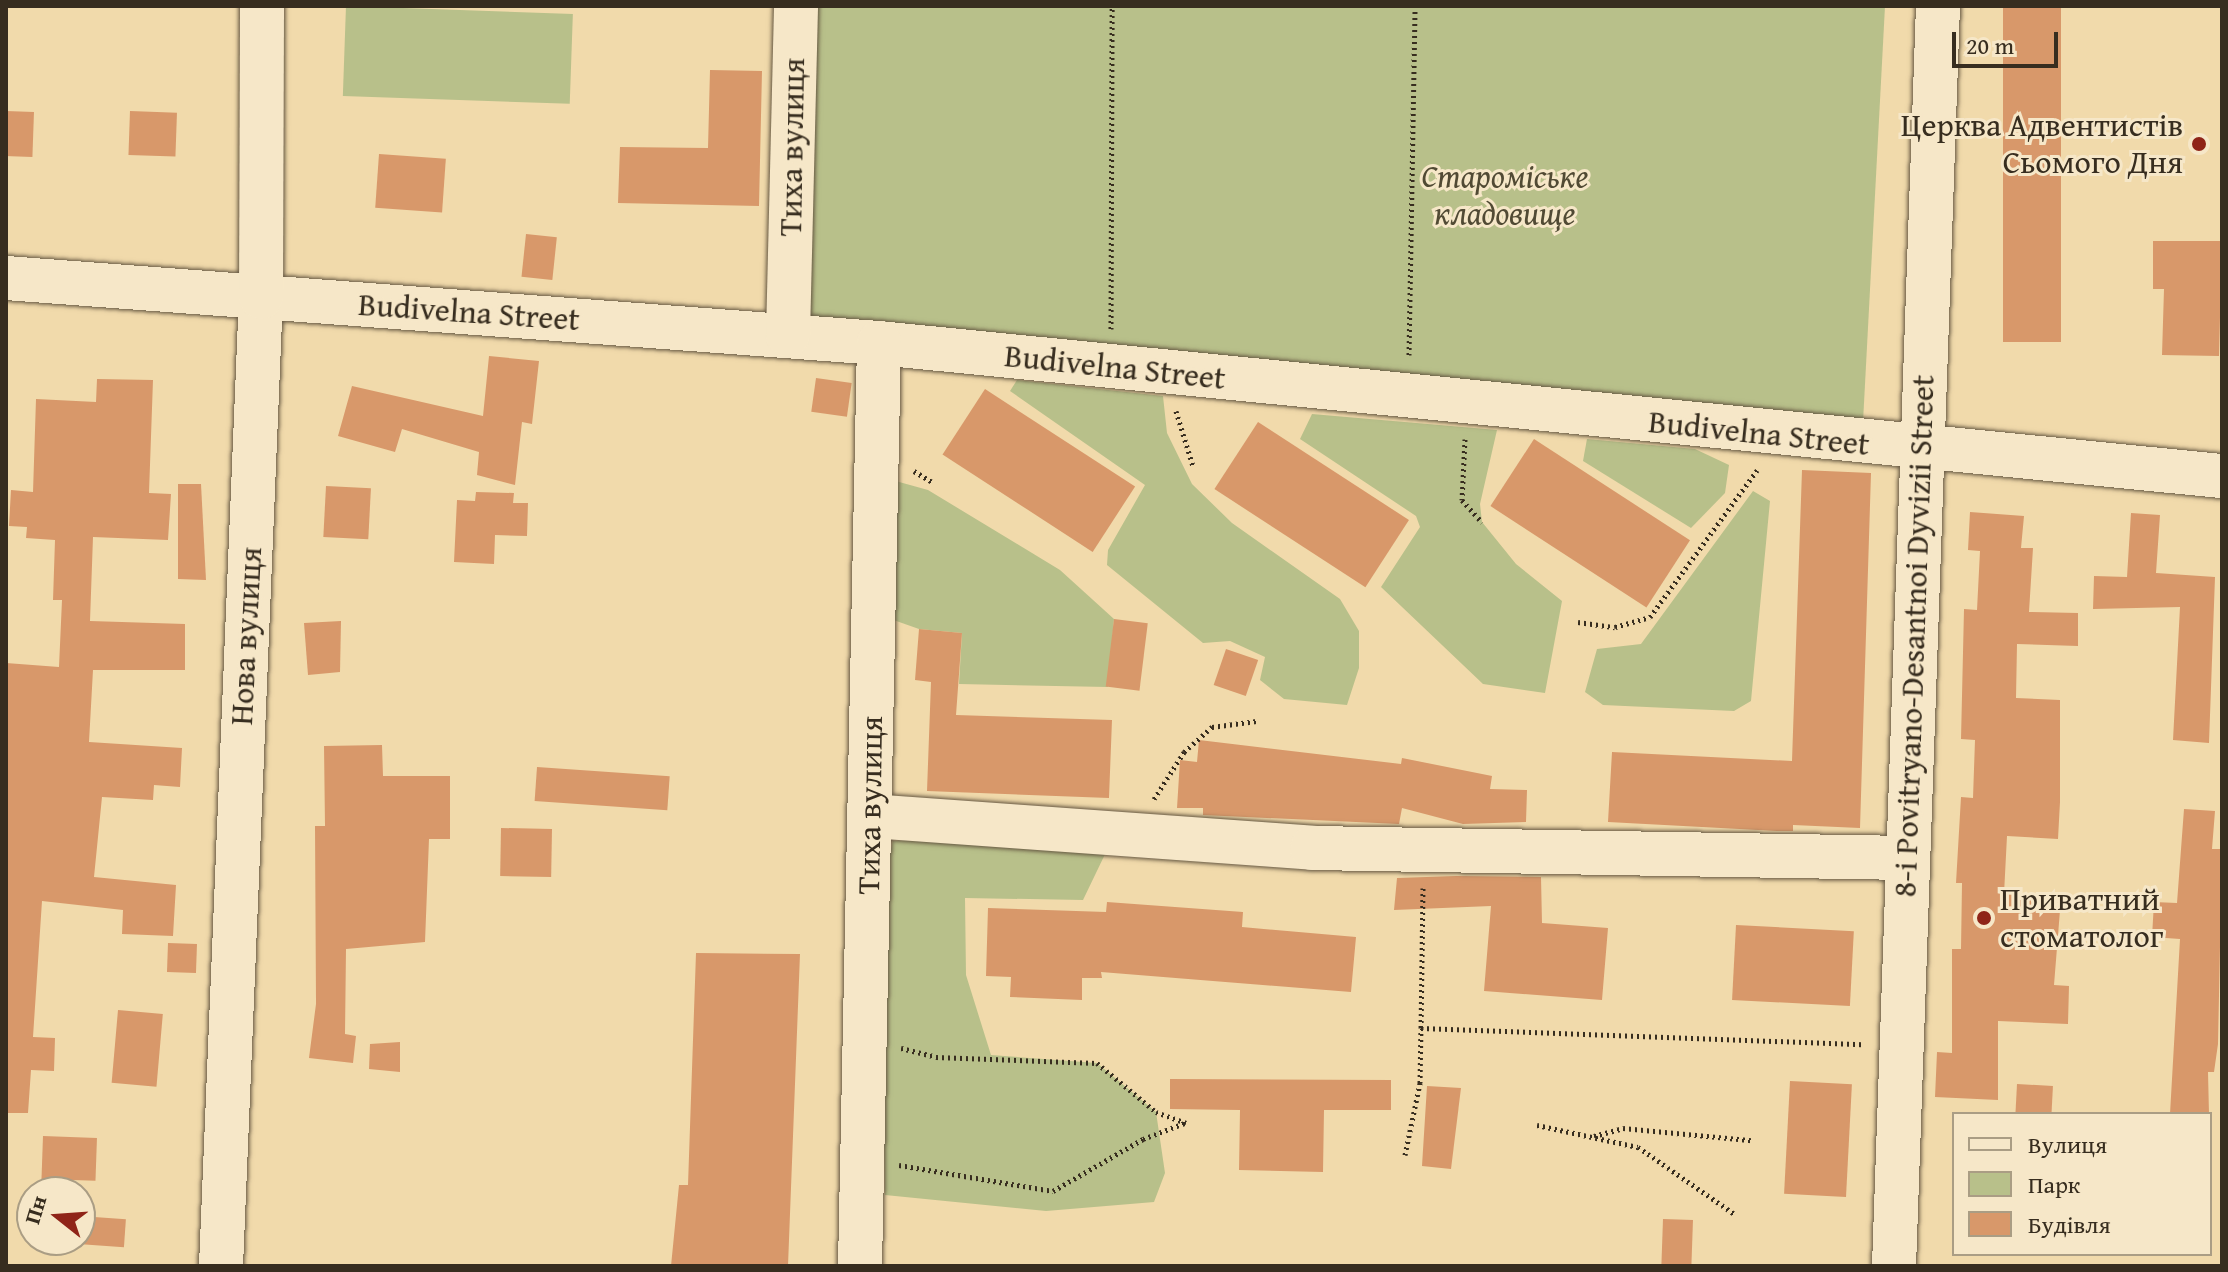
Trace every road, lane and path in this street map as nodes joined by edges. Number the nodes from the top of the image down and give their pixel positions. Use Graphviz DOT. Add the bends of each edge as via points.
graph roads {
  1 [pos="262,6"];
  2 [pos="796,6"];
  3 [pos="1112,6"];
  4 [pos="1415,6"];
  5 [pos="1938,6"];
  6 [pos="6,278"];
  7 [pos="261,297"];
  8 [pos="788,335"];
  9 [pos="879,343"];
  10 [pos="1111,366"];
  11 [pos="1175,373"];
  12 [pos="1408,396"];
  13 [pos="1467,403"];
  14 [pos="1919,450"];
  15 [pos="1193,466"];
  16 [pos="1770,466"];
  17 [pos="2222,476"];
  18 [pos="1482,522"];
  19 [pos="1578,622"];
  20 [pos="1257,721"];
  21 [pos="870,816"];
  22 [pos="1148,839"];
  23 [pos="1424,850"];
  24 [pos="1906,858"];
  25 [pos="1421,1028"];
  26 [pos="865,1040"];
  27 [pos="1875,1045"];
  28 [pos="1537,1125"];
  29 [pos="1592,1137"];
  30 [pos="1751,1140"];
  31 [pos="1405,1155"];
  32 [pos="863,1157"];
  33 [pos="1736,1215"];
  34 [pos="221,1266"];
  35 [pos="860,1266"];
  36 [pos="1894,1266"];
  1 -- 7 [label="street, Нова вулиця"];
  2 -- 8 [label="street, Тиха вулиця"];
  3 -- 10 [label="path"];
  4 -- 12 [label="path"];
  5 -- 14 [label="street, 8-i Povitryano-Desantnoi Dyvizii Street"];
  6 -- 7 [label="street, Budivelna Street"];
  7 -- 8 [label="street, Budivelna Street"];
  7 -- 34 [label="street, Нова вулиця"];
  8 -- 9 [label="street, Budivelna Street"];
  9 -- 10 [label="street, Budivelna Street"];
  9 -- 21 [label="street, Тиха вулиця"];
  10 -- 11 [label="street, Budivelna Street"];
  11 -- 12 [label="street, Budivelna Street"];
  11 -- 15 [label="path" via="1176,421"];
  12 -- 13 [label="street, Budivelna Street"];
  13 -- 14 [label="street, Budivelna Street"];
  13 -- 18 [label="path" via="1462,500"];
  14 -- 17 [label="street, Budivelna Street"];
  14 -- 24 [label="street, 8-i Povitryano-Desantnoi Dyvizii Street"];
  16 -- 19 [label="path" via="1757,470 1650,617 1615,627"];
  20 -- 22 [label="path" via="1212,727 1184,752 1155,793"];
  21 -- 22 [label="street"];
  21 -- 26 [label="street, Тиха вулиця"];
  22 -- 23 [label="street"];
  23 -- 24 [label="street"];
  23 -- 25 [label="path"];
  24 -- 36 [label="street, 8-i Povitryano-Desantnoi Dyvizii Street"];
  25 -- 27 [label="path"];
  25 -- 31 [label="path" via="1420,1083"];
  26 -- 32 [label="street, Тиха вулиця"];
  26 -- 32 [label="path" via="936,1057 1097,1063 1156,1112 1186,1123 1143,1139 1053,1191"];
  28 -- 29 [label="path"];
  29 -- 30 [label="path" via="1623,1128"];
  29 -- 33 [label="path" via="1638,1147"];
  32 -- 35 [label="street, Тиха вулиця"];
}
